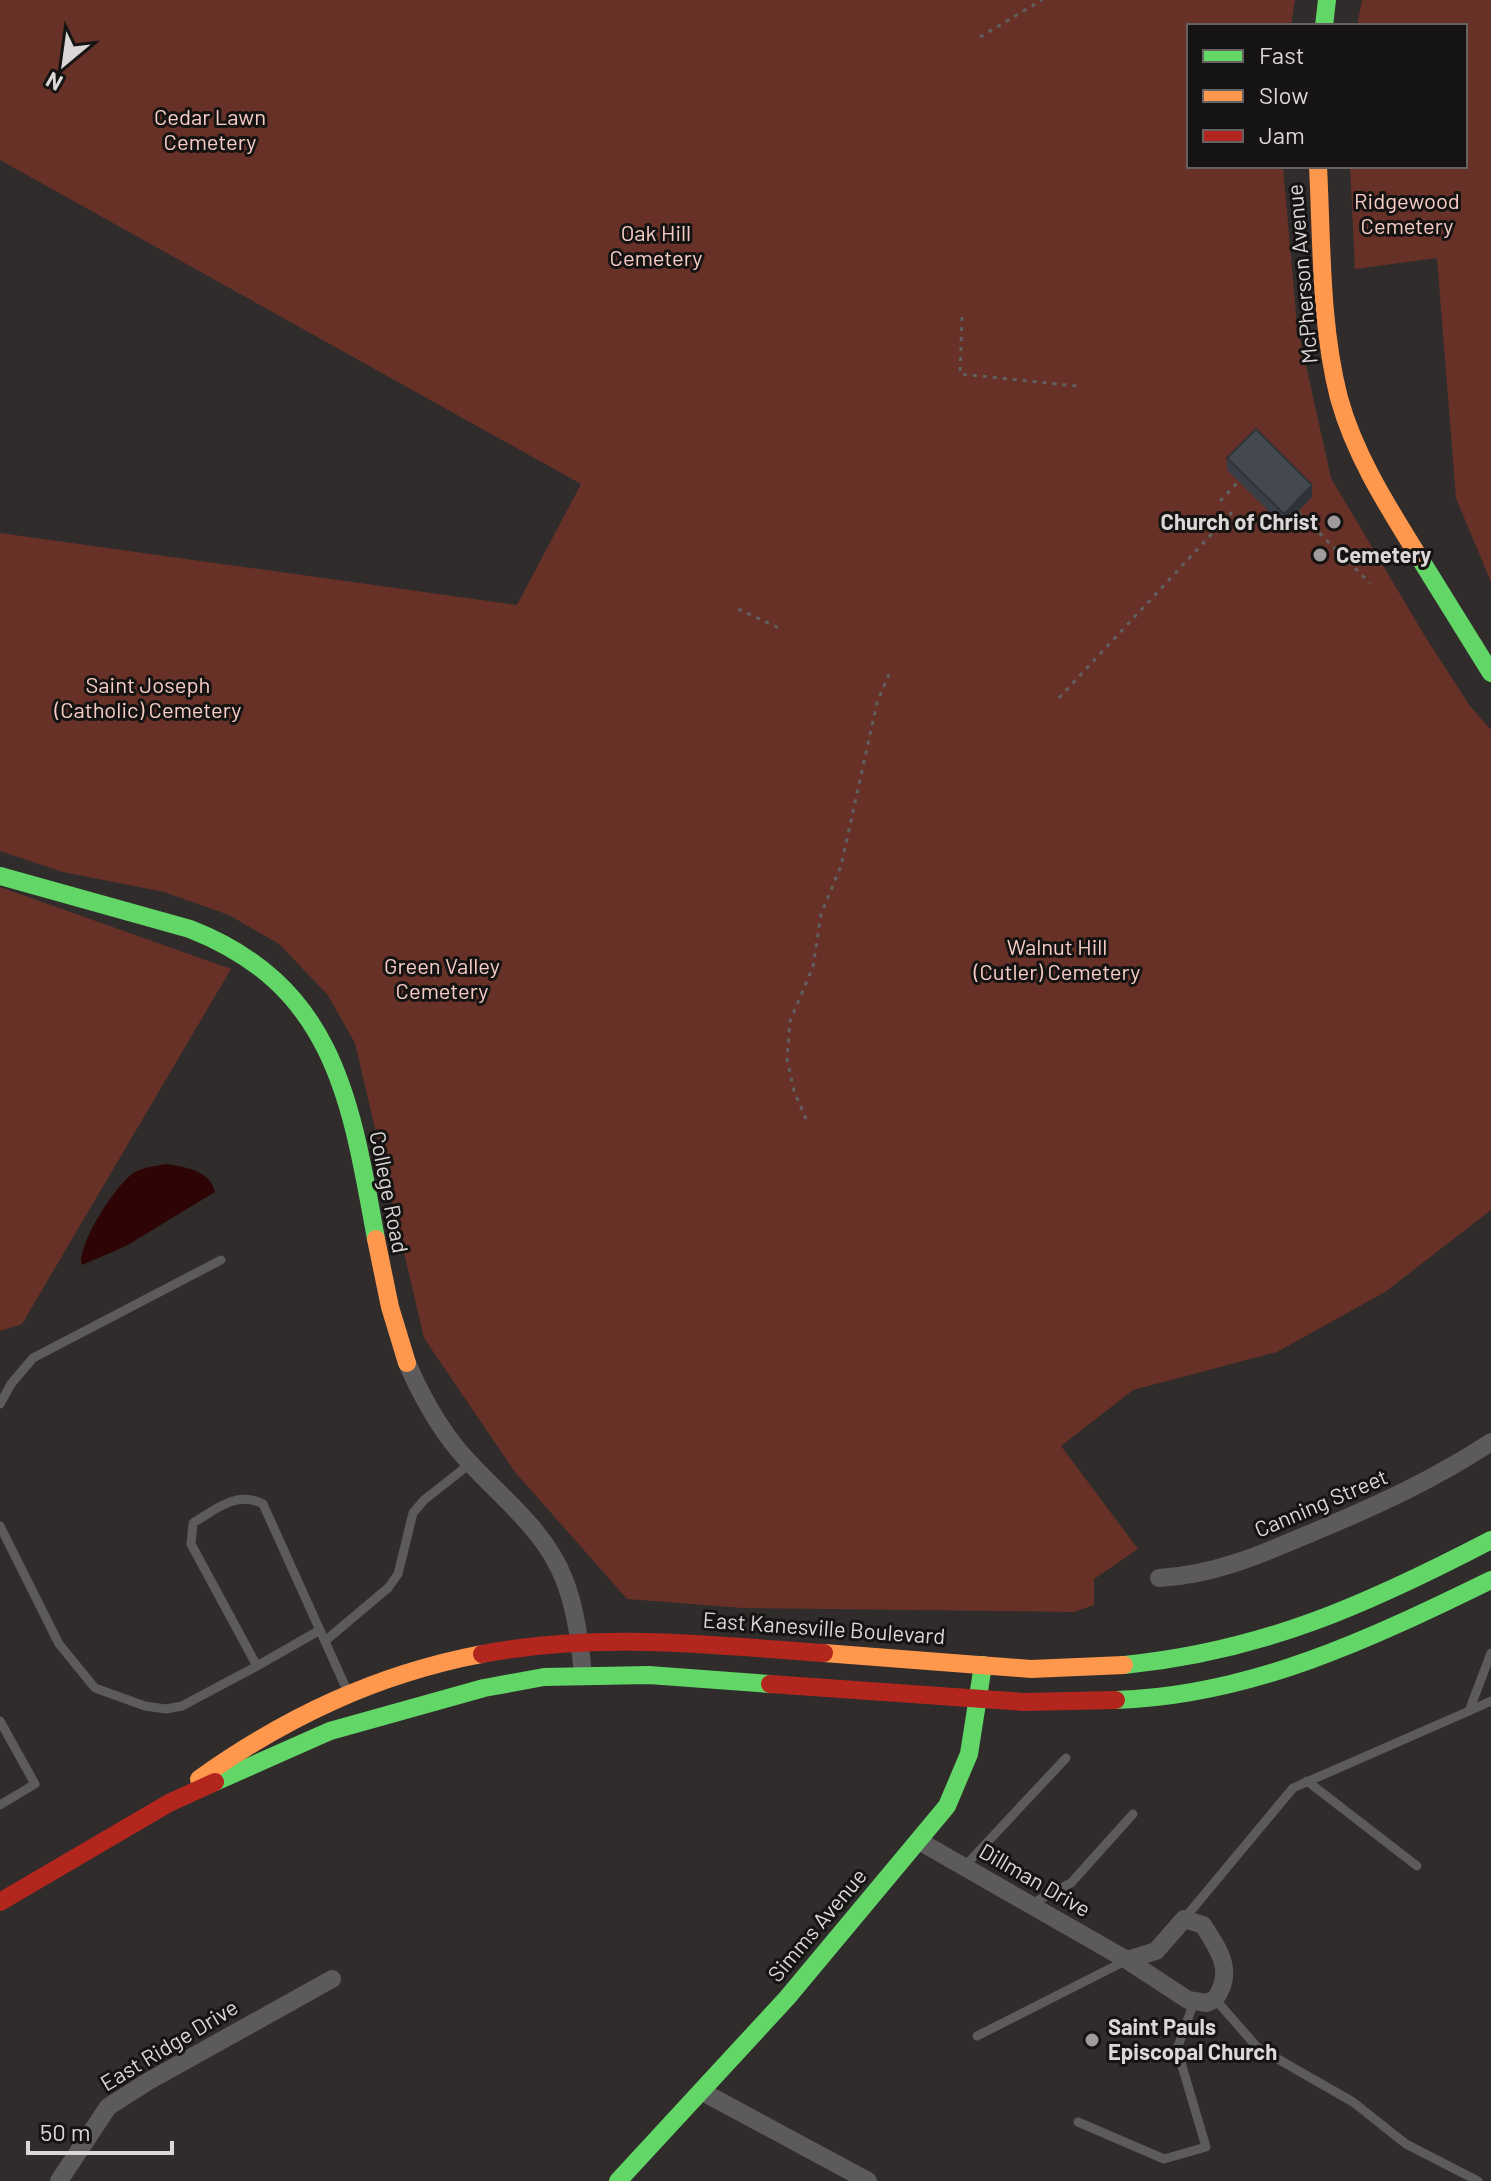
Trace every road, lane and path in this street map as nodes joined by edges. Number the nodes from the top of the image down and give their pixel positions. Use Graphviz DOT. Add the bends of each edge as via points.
graph roads {
  1 [pos="1042,0"];
  2 [pos="1327,0"];
  3 [pos="1324,24"];
  4 [pos="980,37"];
  5 [pos="1318,168"];
  6 [pos="962,317"];
  7 [pos="1077,386"];
  8 [pos="1239,481"];
  9 [pos="1220,501"];
  10 [pos="1235,509"];
  11 [pos="1298,512"];
  12 [pos="1370,583"];
  13 [pos="738,609"];
  14 [pos="779,628"];
  15 [pos="1491,673"];
  16 [pos="889,674"];
  17 [pos="1059,698"];
  18 [pos="0,876"];
  19 [pos="806,1119"];
  20 [pos="221,1260"];
  21 [pos="407,1363"];
  22 [pos="0,1404"];
  23 [pos="1491,1442"];
  24 [pos="471,1463"];
  25 [pos="0,1526"];
  26 [pos="1491,1540"];
  27 [pos="1159,1578"];
  28 [pos="1491,1580"];
  29 [pos="320,1630"];
  30 [pos="325,1641"];
  31 [pos="580,1643"];
  32 [pos="1491,1653"];
  33 [pos="983,1665"];
  34 [pos="257,1666"];
  35 [pos="583,1675"];
  36 [pos="348,1691"];
  37 [pos="979,1699"];
  38 [pos="1491,1701"];
  39 [pos="1469,1711"];
  40 [pos="0,1721"];
  41 [pos="1066,1758"];
  42 [pos="1307,1781"];
  43 [pos="169,1803"];
  44 [pos="0,1805"];
  45 [pos="1133,1814"];
  46 [pos="919,1841"];
  47 [pos="1417,1866"];
  48 [pos="964,1867"];
  49 [pos="0,1902"];
  50 [pos="1029,1905"];
  51 [pos="1184,1919"];
  52 [pos="1127,1960"];
  53 [pos="332,1979"];
  54 [pos="1215,1999"];
  55 [pos="1194,2002"];
  56 [pos="977,2036"];
  57 [pos="701,2091"];
  58 [pos="1078,2122"];
  59 [pos="59,2181"];
  60 [pos="618,2181"];
  61 [pos="868,2181"];
  62 [pos="1478,2181"];
  1 -- 4 [label="path"];
  2 -- 3 [label="main road"];
  5 -- 15 [label="main road, McPherson Avenue" via="1328,345 1356,446"];
  6 -- 7 [label="path" via="960,374"];
  8 -- 9 [label="path"];
  10 -- 17 [label="path"];
  11 -- 12 [label="path"];
  13 -- 14 [label="path"];
  16 -- 19 [label="path" via="877,703 841,866 821,914 813,967 790,1021 787,1059"];
  18 -- 21 [label="main road, College Road" via="193,929 250,957 298,999 317,1025 340,1076 391,1321"];
  20 -- 22 [label="lane" via="33,1358"];
  21 -- 24 [label="street, College Road" via="423,1399"];
  23 -- 27 [label="street, Canning Street" via="1409,1492 1237,1565"];
  24 -- 30 [label="lane" via="413,1513 398,1574 388,1588"];
  24 -- 31 [label="street, College Road" via="551,1555 564,1579"];
  25 -- 34 [label="lane" via="59,1644 95,1688 166,1709 182,1706"];
  26 -- 33 [label="main road, East Kanesville Boulevard" via="1338,1615 1240,1646 1081,1670"];
  28 -- 37 [label="main road, East Kanesville Boulevard" via="1364,1642 1241,1682 1101,1702"];
  29 -- 30 [label="lane"];
  29 -- 34 [label="lane"];
  29 -- 34 [label="lane" via="263,1504 232,1500 193,1523 189,1534"];
  30 -- 36 [label="lane"];
  31 -- 33 [label="main road, East Kanesville Boulevard" via="683,1642"];
  31 -- 35 [label="street, College Road"];
  31 -- 36 [label="main road, East Kanesville Boulevard" via="447,1660"];
  32 -- 39 [label="lane"];
  33 -- 37 [label="main road, Simms Avenue"];
  35 -- 37 [label="main road, East Kanesville Boulevard" via="721,1678"];
  35 -- 43 [label="main road, East Kanesville Boulevard" via="484,1688 387,1713 330,1731"];
  36 -- 43 [label="main road, East Kanesville Boulevard" via="257,1736"];
  37 -- 46 [label="main road, Simms Avenue" via="965,1775"];
  38 -- 39 [label="lane"];
  39 -- 42 [label="lane"];
  40 -- 44 [label="lane" via="35,1784"];
  41 -- 48 [label="lane"];
  42 -- 47 [label="lane"];
  42 -- 51 [label="lane" via="1282,1799"];
  43 -- 49 [label="main road, East Kanesville Boulevard"];
  45 -- 50 [label="lane" via="1071,1883"];
  46 -- 48 [label="street, Dillman Drive"];
  46 -- 57 [label="main road, Simms Avenue"];
  48 -- 50 [label="street, Dillman Drive"];
  50 -- 52 [label="street, Dillman Drive"];
  51 -- 52 [label="street" via="1156,1951"];
  51 -- 54 [label="street" via="1203,1925 1218,1949 1226,1973"];
  52 -- 55 [label="street, Dillman Drive"];
  52 -- 56 [label="lane"];
  53 -- 59 [label="street, East Ridge Drive" via="108,2107"];
  54 -- 55 [label="street"];
  54 -- 62 [label="lane" via="1257,2047 1353,2102 1406,2144"];
  55 -- 58 [label="lane" via="1177,2049 1206,2147 1164,2159"];
  57 -- 60 [label="main road, Simms Avenue"];
  57 -- 61 [label="street"];
}
